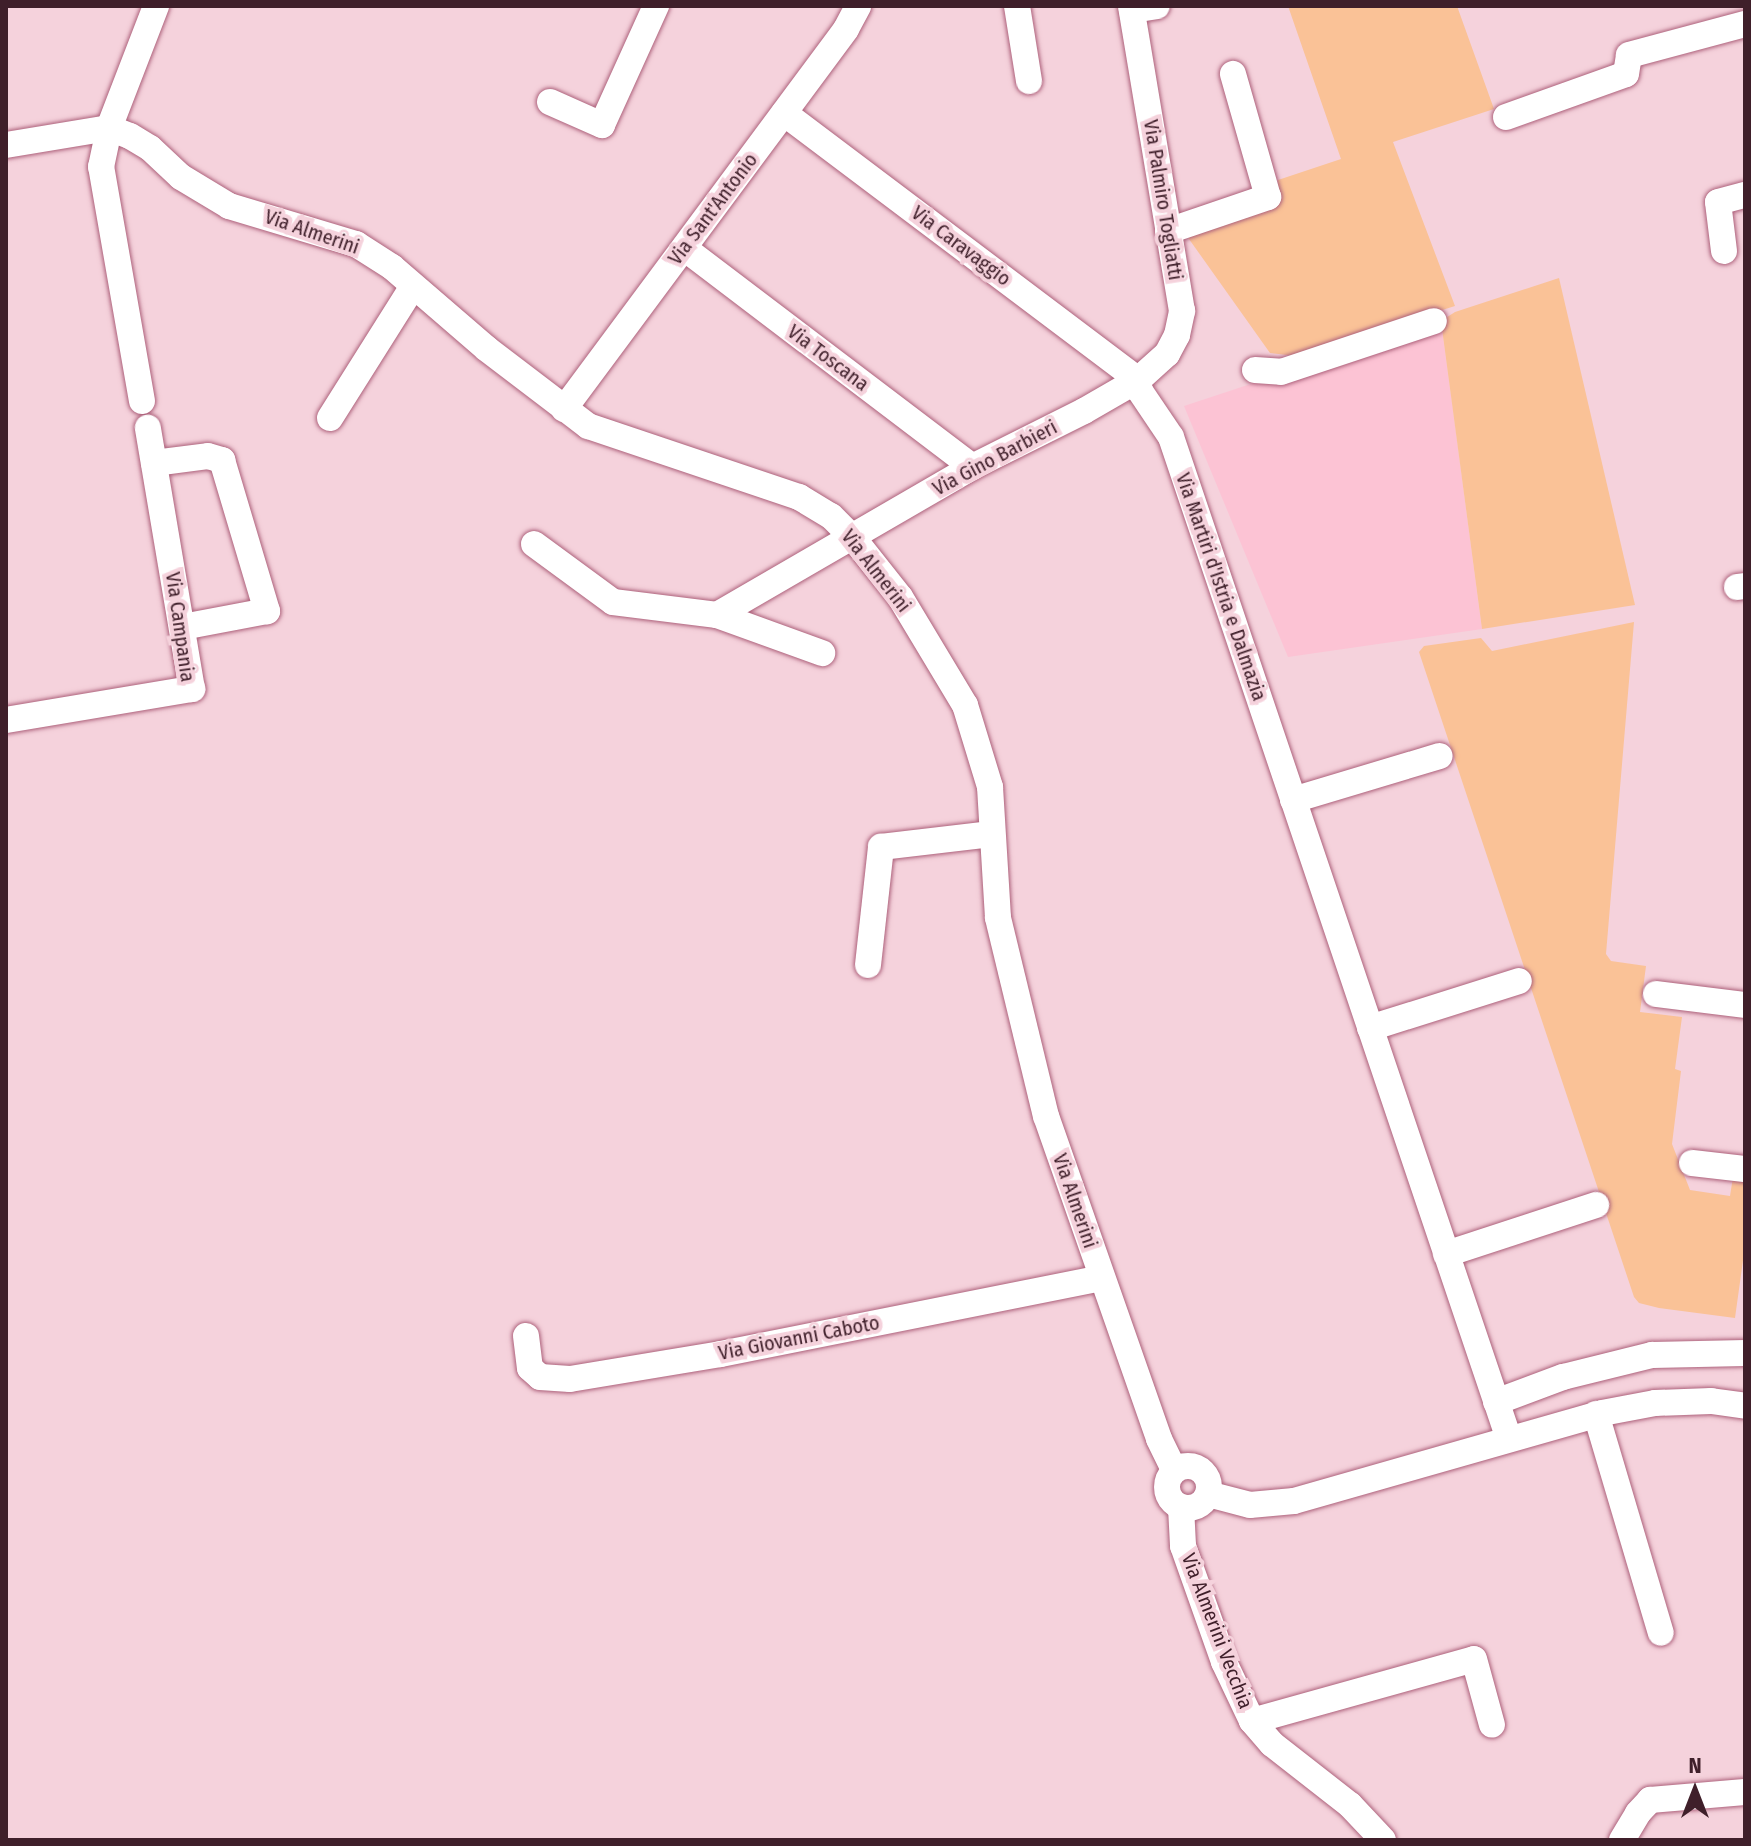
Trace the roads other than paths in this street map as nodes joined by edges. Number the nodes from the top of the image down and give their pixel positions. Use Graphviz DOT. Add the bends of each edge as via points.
graph roads {
  1 [pos="156,6"];
  2 [pos="656,6"];
  3 [pos="858,6"];
  4 [pos="1017,6"];
  5 [pos="1140,7"];
  6 [pos="1745,24"];
  7 [pos="1233,74"];
  8 [pos="1029,81"];
  9 [pos="550,102"];
  10 [pos="784,113"];
  11 [pos="1506,117"];
  12 [pos="109,128"];
  13 [pos="6,145"];
  14 [pos="1745,195"];
  15 [pos="1168,231"];
  16 [pos="684,248"];
  17 [pos="1724,251"];
  18 [pos="413,286"];
  19 [pos="1434,321"];
  20 [pos="1255,370"];
  21 [pos="1138,380"];
  22 [pos="142,401"];
  23 [pos="564,409"];
  24 [pos="330,418"];
  25 [pos="148,428"];
  26 [pos="154,463"];
  27 [pos="972,467"];
  28 [pos="854,539"];
  29 [pos="534,544"];
  30 [pos="717,615"];
  31 [pos="182,627"];
  32 [pos="822,653"];
  33 [pos="6,720"];
  34 [pos="1440,756"];
  35 [pos="1293,800"];
  36 [pos="991,834"];
  37 [pos="868,965"];
  38 [pos="1519,981"];
  39 [pos="1656,994"];
  40 [pos="1745,1005"];
  41 [pos="1370,1028"];
  42 [pos="1692,1163"];
  43 [pos="1745,1169"];
  44 [pos="1596,1205"];
  45 [pos="1446,1254"];
  46 [pos="1101,1278"];
  47 [pos="526,1336"];
  48 [pos="1745,1353"];
  49 [pos="1496,1402"];
  50 [pos="1745,1406"];
  51 [pos="1596,1414"];
  52 [pos="1509,1439"];
  53 [pos="1174,1470"];
  54 [pos="1208,1494"];
  55 [pos="1181,1507"];
  56 [pos="1661,1633"];
  57 [pos="1252,1721"];
  58 [pos="1492,1725"];
  59 [pos="1745,1792"];
  60 [pos="1383,1840"];
  61 [pos="1622,1840"];
  1 -- 12 [label="street"];
  2 -- 9 [label="street" via="602,125"];
  3 -- 10 [label="street, Via Sant'Antonio"];
  4 -- 8 [label="street"];
  5 -- 15 [label="street, Via Palmiro Togliatti"];
  6 -- 11 [label="street" via="1629,55 1626,74"];
  7 -- 15 [label="street" via="1268,197"];
  10 -- 16 [label="street, Via Sant'Antonio"];
  10 -- 21 [label="street, Via Caravaggio"];
  12 -- 13 [label="street"];
  12 -- 18 [label="street, Via Almerini" via="150,148 181,177 229,206 356,244"];
  12 -- 22 [label="street" via="101,167"];
  14 -- 17 [label="street" via="1718,202"];
  15 -- 21 [label="street, Via Palmiro Togliatti" via="1182,311 1167,354"];
  16 -- 23 [label="street, Via Sant'Antonio"];
  16 -- 27 [label="street, Via Toscana"];
  18 -- 23 [label="street, Via Almerini"];
  18 -- 24 [label="street"];
  19 -- 20 [label="street" via="1281,372"];
  21 -- 27 [label="street, Via Gino Barbieri"];
  21 -- 35 [label="street, Via Martiri d'Istria e Dalmazia" via="1171,437"];
  23 -- 28 [label="street, Via Almerini" via="588,426 799,497 831,516"];
  25 -- 26 [label="street, Via Campania"];
  26 -- 31 [label="street, Via Campania"];
  26 -- 31 [label="street" via="208,456 222,460 267,611"];
  27 -- 28 [label="street, Via Gino Barbieri"];
  28 -- 30 [label="street, Via Gino Barbieri"];
  28 -- 36 [label="street, Via Almerini" via="900,597 965,705 990,787"];
  29 -- 30 [label="street" via="613,602"];
  30 -- 32 [label="street"];
  31 -- 33 [label="street, Via Campania" via="192,689"];
  34 -- 35 [label="street"];
  35 -- 41 [label="street, Via Martiri d'Istria e Dalmazia"];
  36 -- 37 [label="street" via="881,847"];
  36 -- 46 [label="street, Via Almerini" via="1007,962 1046,1116"];
  38 -- 41 [label="street"];
  39 -- 40 [label="street"];
  41 -- 45 [label="street, Via Martiri d'Istria e Dalmazia"];
  42 -- 43 [label="street"];
  44 -- 45 [label="street"];
  45 -- 49 [label="street, Via Martiri d'Istria e Dalmazia"];
  46 -- 47 [label="street, Via Giovanni Caboto" via="570,1379 540,1377 530,1368"];
  46 -- 53 [label="street, Via Almerini"];
  48 -- 49 [label="street" via="1652,1355 1563,1377"];
  49 -- 52 [label="street, Via Martiri d'Istria e Dalmazia"];
  50 -- 51 [label="street" via="1655,1403"];
  51 -- 52 [label="street"];
  51 -- 56 [label="street"];
  52 -- 54 [label="street" via="1294,1501 1250,1505"];
  53 -- 54 [label="street" via="1187,1465 1199,1469 1208,1479"];
  53 -- 55 [label="street" via="1168,1494"];
  54 -- 55 [label="street" via="1194,1507"];
  55 -- 57 [label="street, Via Almerini Vecchia" via="1183,1546 1224,1662"];
  57 -- 58 [label="street" via="1474,1659"];
  57 -- 60 [label="street, Via Almerini Vecchia"];
  59 -- 61 [label="street" via="1650,1800"];
}
